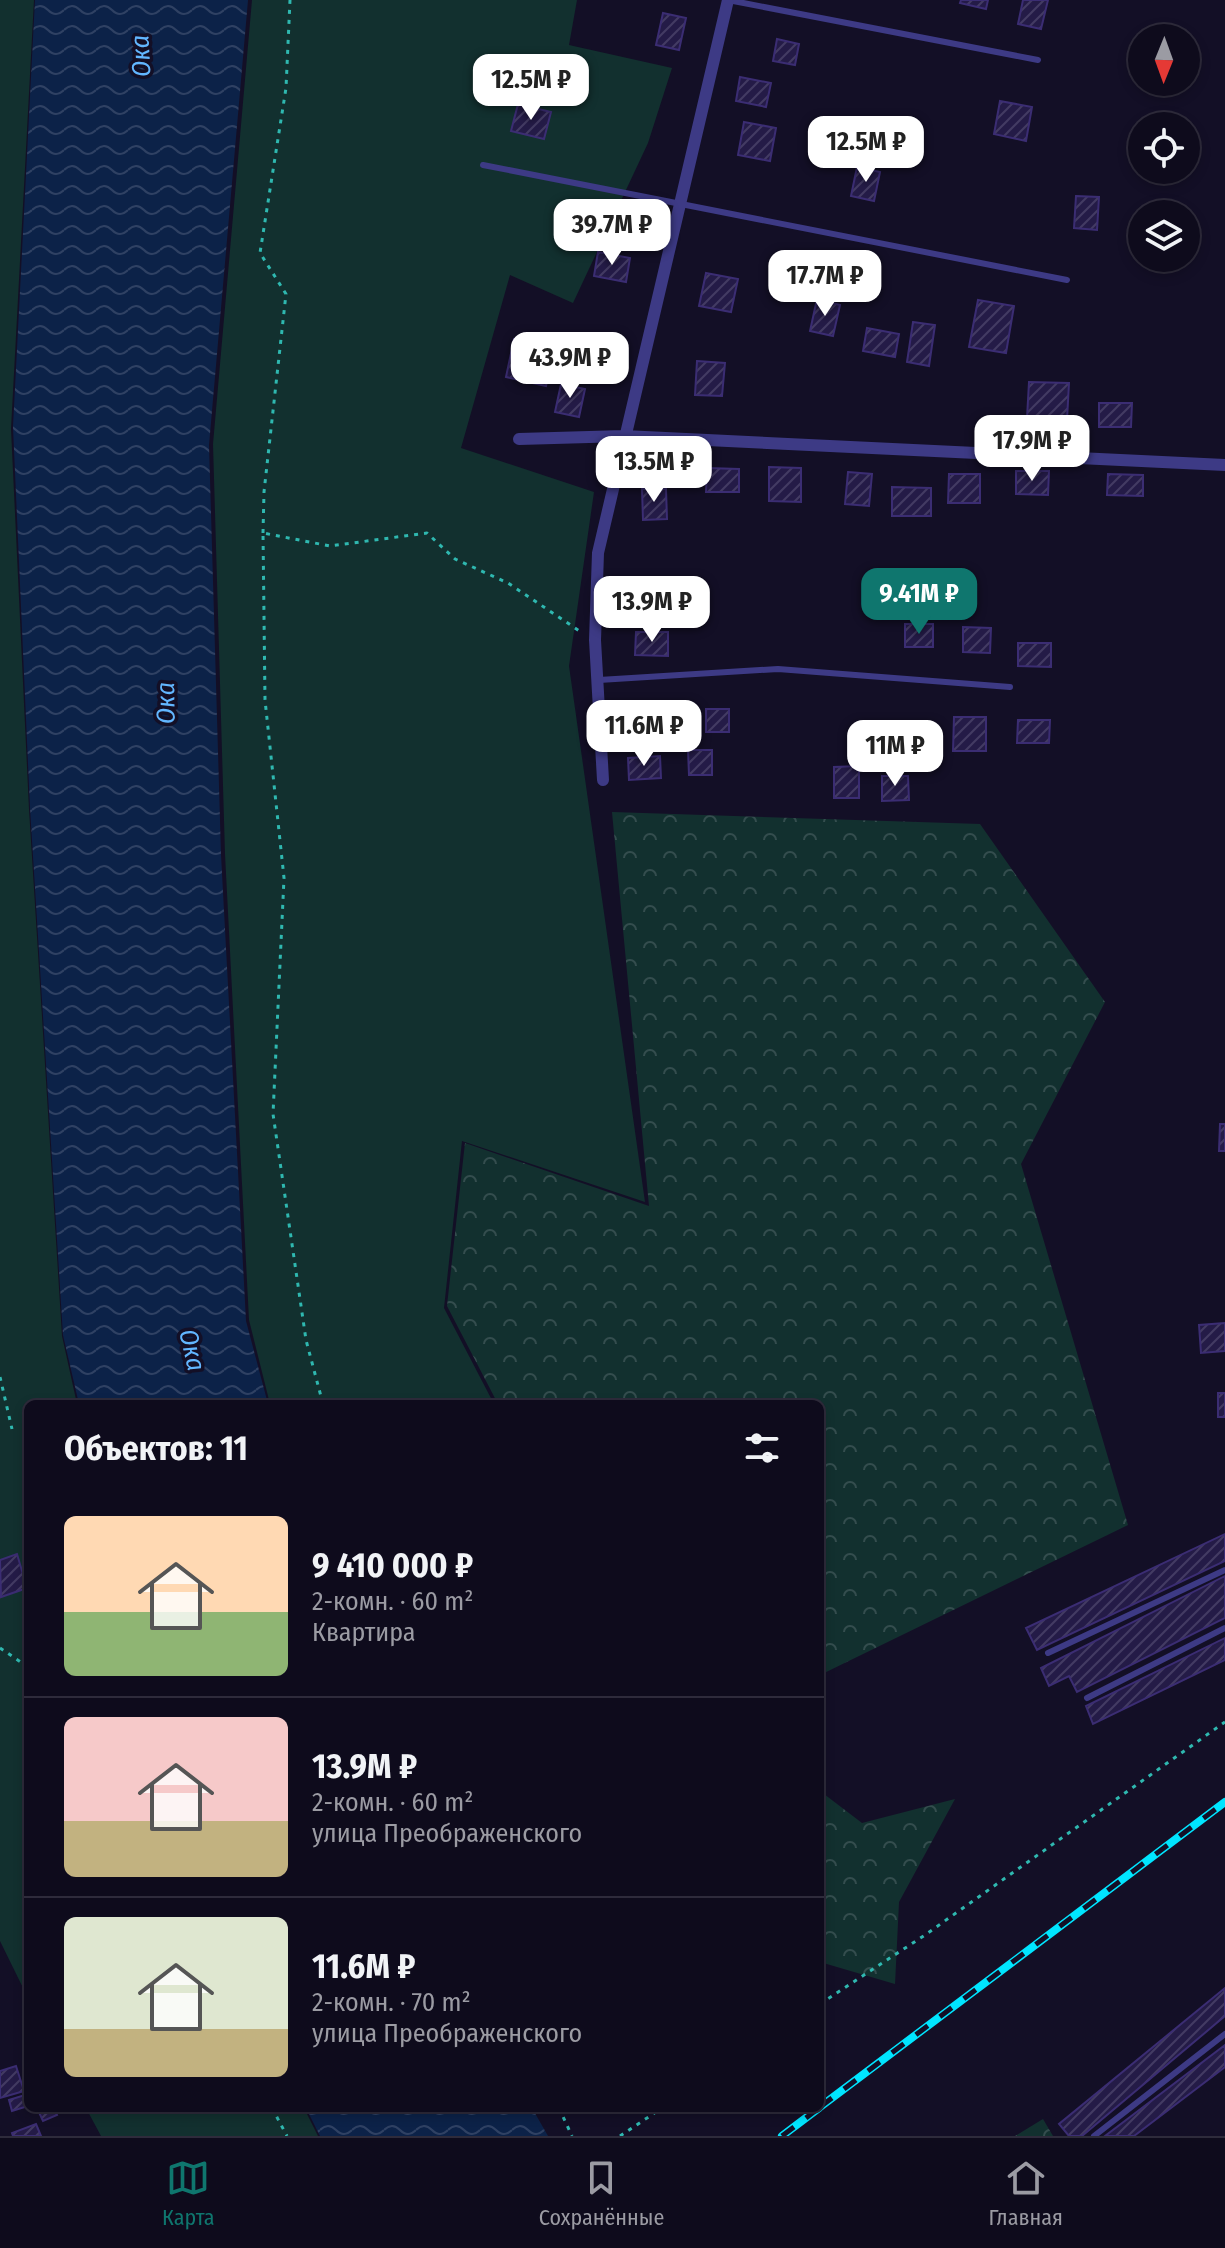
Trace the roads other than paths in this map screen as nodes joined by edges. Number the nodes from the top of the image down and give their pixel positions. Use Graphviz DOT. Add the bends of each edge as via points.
graph roads {
  1 [pos="728,0"];
  2 [pos="1038,60"];
  3 [pos="483,165"];
  4 [pos="679,205"];
  5 [pos="1067,280"];
  6 [pos="624,436"];
  7 [pos="519,439"];
  8 [pos="1225,465"];
  9 [pos="597,680"];
  10 [pos="1010,687"];
  11 [pos="603,780"];
  12 [pos="1225,1570"];
  13 [pos="1225,1628"];
  14 [pos="1048,1653"];
  15 [pos="1087,1698"];
  16 [pos="1225,2034"];
  17 [pos="1094,2136"];
  1 -- 2 [label="lane"];
  1 -- 4 [label="street"];
  3 -- 4 [label="lane"];
  4 -- 5 [label="lane"];
  4 -- 6 [label="street"];
  6 -- 7 [label="street"];
  6 -- 8 [label="street"];
  6 -- 9 [label="street" via="598,553"];
  9 -- 10 [label="lane" via="778,669"];
  9 -- 11 [label="street"];
  12 -- 14 [label="lane"];
  13 -- 15 [label="lane"];
  16 -- 17 [label="lane"];
}
